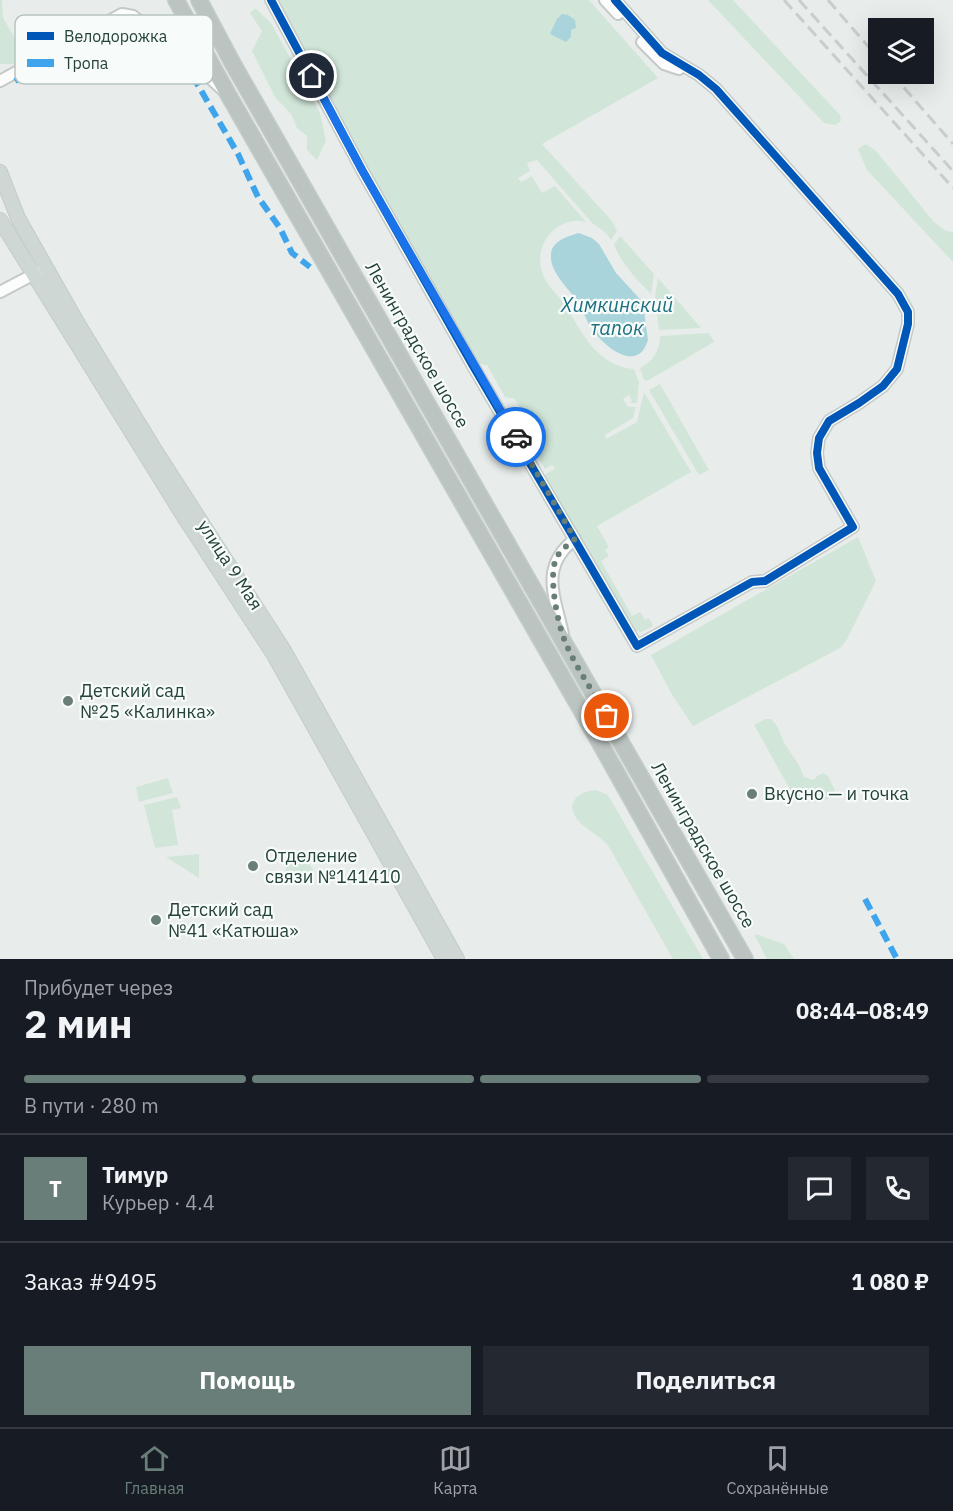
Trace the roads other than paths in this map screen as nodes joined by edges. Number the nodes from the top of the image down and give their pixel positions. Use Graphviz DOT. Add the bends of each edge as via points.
graph roads {
  1 [pos="176,0"];
  2 [pos="199,0"];
  3 [pos="271,0"];
  4 [pos="605,0"];
  5 [pos="615,0"];
  6 [pos="184,15"];
  7 [pos="207,15"];
  8 [pos="213,26"];
  9 [pos="213,67"];
  10 [pos="15,73"];
  11 [pos="699,75"];
  12 [pos="0,81"];
  13 [pos="213,81"];
  14 [pos="229,96"];
  15 [pos="0,172"];
  16 [pos="0,220"];
  17 [pos="40,271"];
  18 [pos="0,292"];
  19 [pos="575,539"];
  20 [pos="566,643"];
  21 [pos="444,959"];
  22 [pos="457,959"];
  23 [pos="721,959"];
  24 [pos="745,959"];
  1 -- 6 [label="highway"];
  2 -- 7 [label="highway, Ленинградское шоссе"];
  3 -- 19 [label="street" via="362,170"];
  4 -- 11 [label="street" via="664,64"];
  5 -- 11 [label="street" via="662,53"];
  8 -- 20 [label="highway, Ленинградское шоссе"];
  9 -- 14 [label="highway"];
  10 -- 12 [label="street"];
  11 -- 19 [label="street" via="716,88 898,294 908,312 905,341 891,377 829,421 819,438 819,468 853,527 774,575 752,582 636,646"];
  13 -- 14 [label="street"];
  14 -- 23 [label="highway"];
  15 -- 17 [label="main road, улица 9 Мая"];
  16 -- 17 [label="main road, улица 9 Мая"];
  17 -- 18 [label="street"];
  17 -- 21 [label="main road, улица 9 Мая" via="186,520 268,646"];
  17 -- 22 [label="main road, улица 9 Мая" via="78,324 283,649"];
  19 -- 20 [label="street" via="559,553 552,572"];
  20 -- 24 [label="highway, Ленинградское шоссе"];
}
